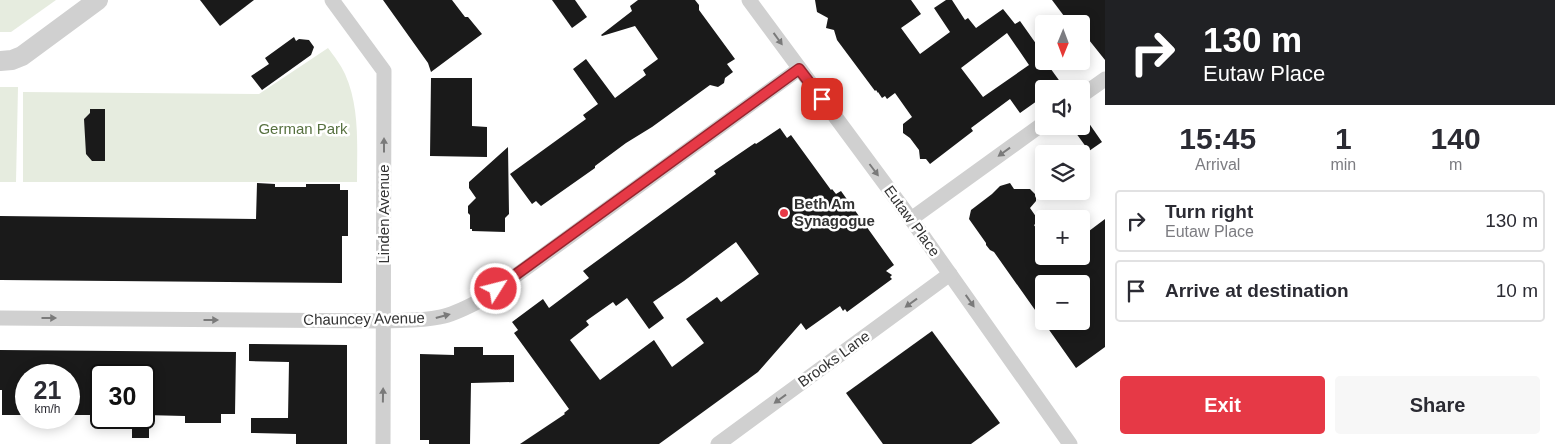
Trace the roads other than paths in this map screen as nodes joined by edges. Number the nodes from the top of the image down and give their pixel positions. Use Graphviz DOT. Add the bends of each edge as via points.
graph roads {
  1 [pos="98,0"];
  2 [pos="332,0"];
  3 [pos="749,0"];
  4 [pos="0,61"];
  5 [pos="799,69"];
  6 [pos="1105,79"];
  7 [pos="1090,90"];
  8 [pos="1035,129"];
  9 [pos="911,219"];
  10 [pos="950,274"];
  11 [pos="0,318"];
  12 [pos="384,321"];
  13 [pos="383,444"];
  14 [pos="718,444"];
  15 [pos="1070,444"];
  1 -- 4 [label="street" via="22,56"];
  12 -- 2 [label="street, Linden Avenue, one-way" via="384,71"];
  3 -- 5 [label="street, Eutaw Place, one-way"];
  5 -- 9 [label="street, Eutaw Place, one-way"];
  12 -- 5 [label="street, Chauncey Avenue, one-way" via="442,317 485,298"];
  6 -- 7 [label="street"];
  8 -- 9 [label="street, one-way"];
  9 -- 10 [label="street, Eutaw Place"];
  10 -- 14 [label="street, Brooks Lane, one-way"];
  10 -- 15 [label="street, Eutaw Place, one-way"];
  11 -- 12 [label="street, Chauncey Avenue, one-way"];
  13 -- 12 [label="street, Linden Avenue, one-way"];
}
